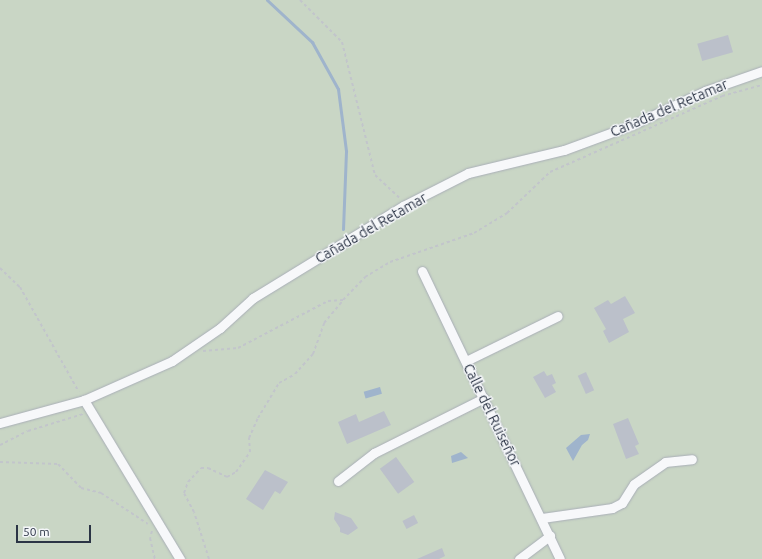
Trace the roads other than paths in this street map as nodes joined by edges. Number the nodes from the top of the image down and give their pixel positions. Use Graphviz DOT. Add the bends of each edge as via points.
graph roads {
  1 [pos="762,71"];
  2 [pos="422,271"];
  3 [pos="558,316"];
  4 [pos="466,361"];
  5 [pos="484,398"];
  6 [pos="84,400"];
  7 [pos="0,423"];
  8 [pos="692,459"];
  9 [pos="338,481"];
  10 [pos="542,518"];
  11 [pos="550,536"];
  12 [pos="180,559"];
  13 [pos="520,559"];
  14 [pos="560,559"];
  1 -- 6 [label="street, Cañada del Retamar" via="704,91 632,125 564,150 468,173 404,206 253,298 220,328 172,361"];
  2 -- 4 [label="street, Calle del Ruiseñor"];
  3 -- 4 [label="street"];
  4 -- 5 [label="street, Calle del Ruiseñor"];
  5 -- 9 [label="street" via="374,452"];
  5 -- 10 [label="street, Calle del Ruiseñor"];
  6 -- 7 [label="street, Cañada del Retamar"];
  6 -- 12 [label="street"];
  8 -- 10 [label="street" via="665,462 634,484 622,504 612,508"];
  10 -- 11 [label="street, Calle del Ruiseñor"];
  11 -- 13 [label="street"];
  11 -- 14 [label="street, Calle del Ruiseñor"];
}
